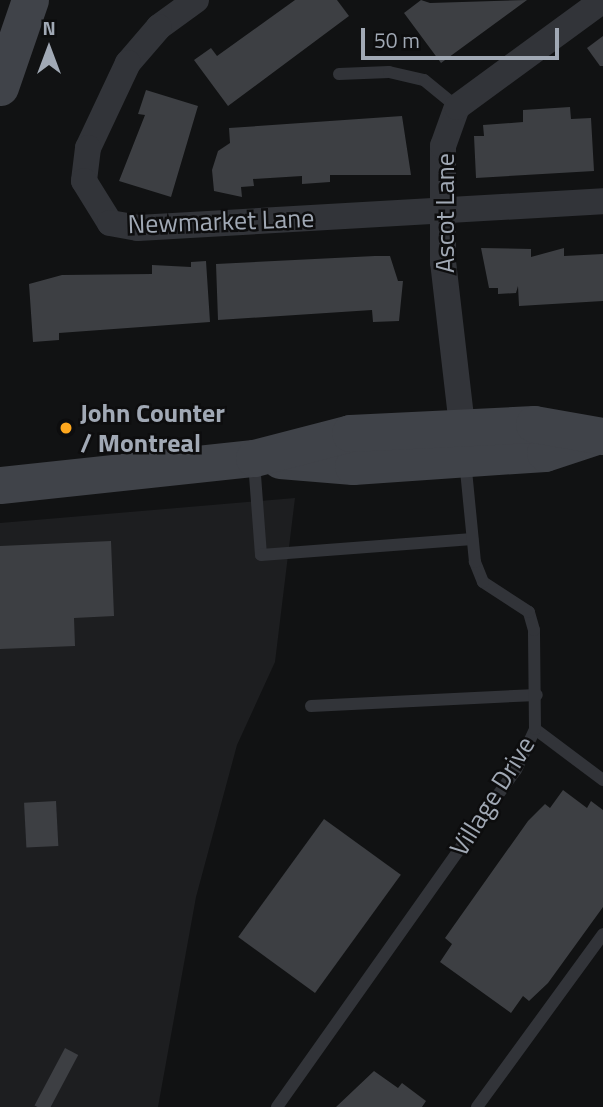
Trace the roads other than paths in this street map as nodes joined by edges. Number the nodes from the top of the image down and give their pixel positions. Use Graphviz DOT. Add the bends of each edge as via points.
graph roads {
  1 [pos="30,0"];
  2 [pos="196,0"];
  3 [pos="603,0"];
  4 [pos="5,72"];
  5 [pos="339,74"];
  6 [pos="457,107"];
  7 [pos="603,201"];
  8 [pos="440,211"];
  9 [pos="600,436"];
  10 [pos="464,442"];
  11 [pos="254,458"];
  12 [pos="0,485"];
  13 [pos="472,539"];
  14 [pos="537,695"];
  15 [pos="312,706"];
  16 [pos="535,729"];
  17 [pos="603,780"];
  18 [pos="603,934"];
  19 [pos="277,1107"];
  20 [pos="477,1107"];
  1 -- 4 [label="main road"];
  2 -- 8 [label="street, Newmarket Lane" via="159,27 128,64 93,135 84,181 110,223 138,228"];
  3 -- 6 [label="street"];
  5 -- 6 [label="lane" via="389,72 424,80"];
  6 -- 8 [label="street, Ascot Lane" via="443,146"];
  7 -- 8 [label="street, Newmarket Lane"];
  8 -- 10 [label="street, Ascot Lane"];
  9 -- 10 [label="main road" via="545,453"];
  10 -- 11 [label="main road" via="350,433"];
  10 -- 13 [label="lane, Village Drive"];
  11 -- 12 [label="main road"];
  11 -- 13 [label="lane" via="261,555"];
  13 -- 14 [label="lane, Village Drive" via="483,582 529,612"];
  14 -- 15 [label="lane"];
  14 -- 16 [label="lane, Village Drive"];
  16 -- 17 [label="lane"];
  16 -- 19 [label="lane, Village Drive" via="516,770"];
  18 -- 20 [label="lane"];
}
